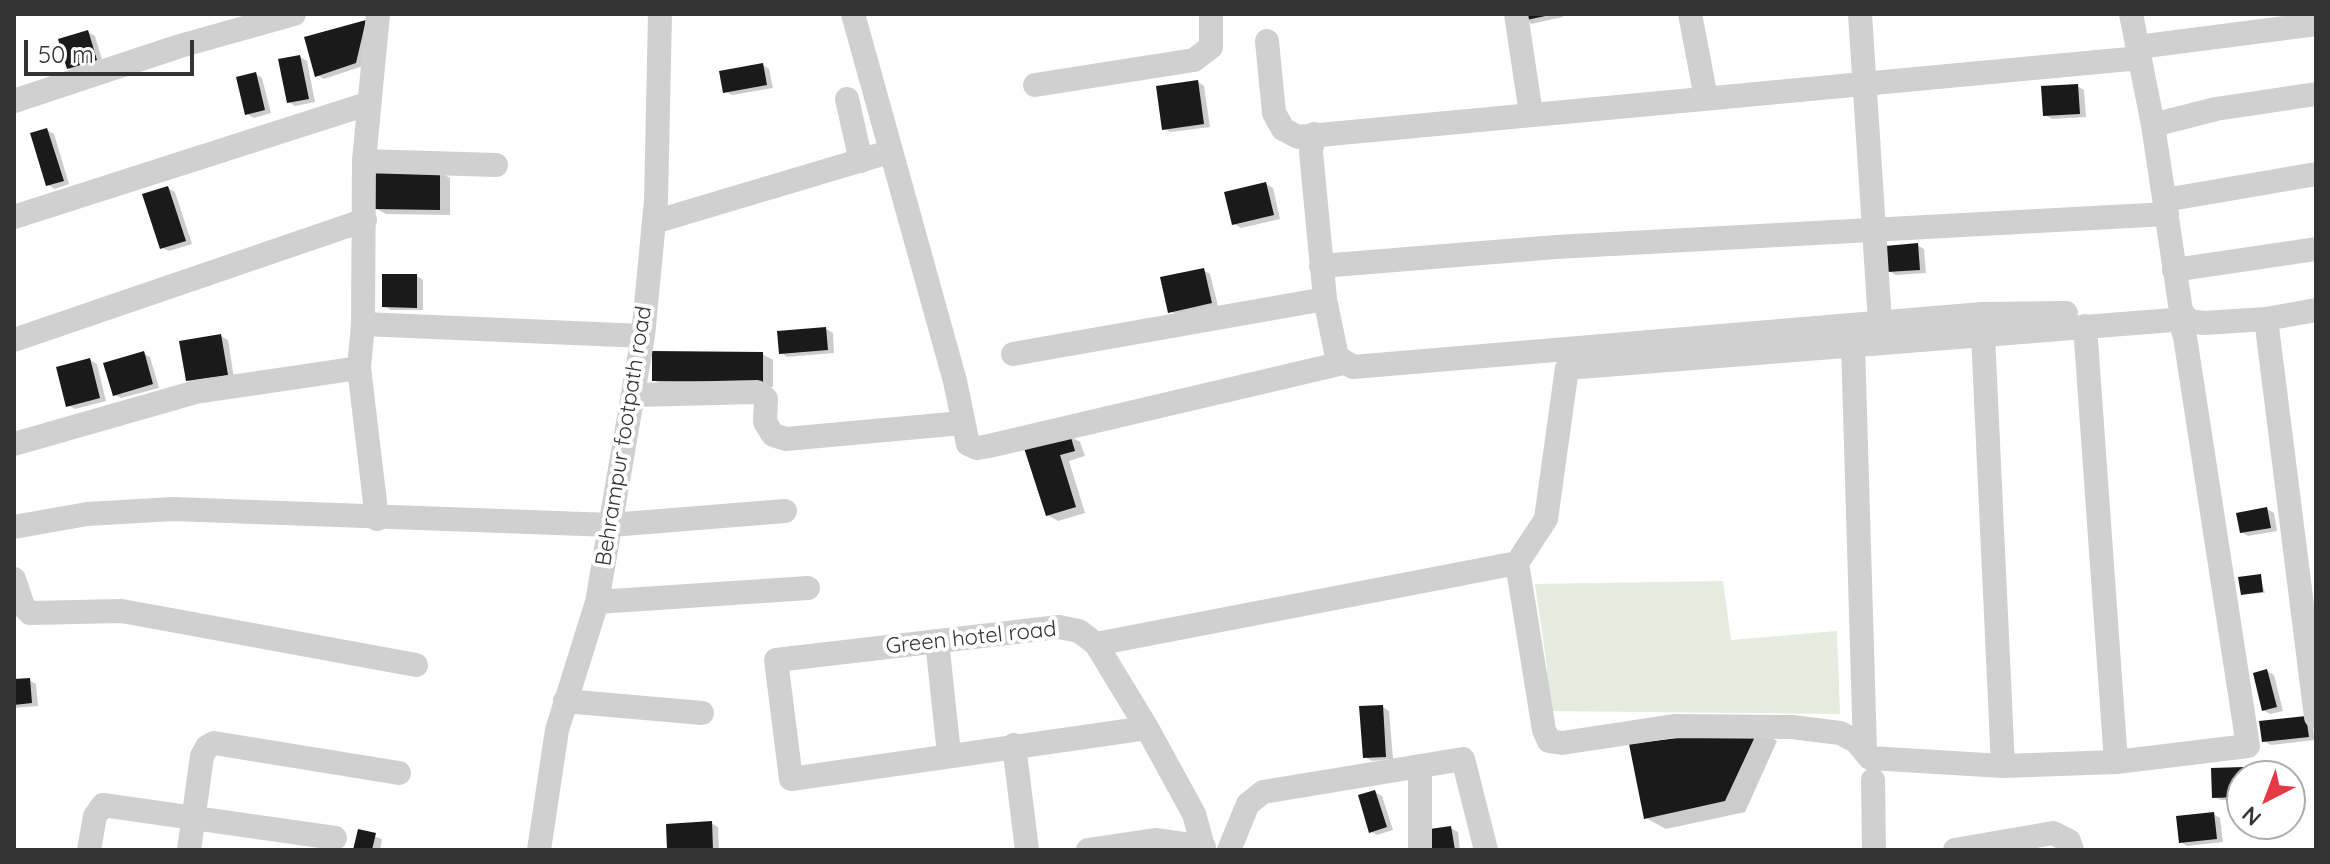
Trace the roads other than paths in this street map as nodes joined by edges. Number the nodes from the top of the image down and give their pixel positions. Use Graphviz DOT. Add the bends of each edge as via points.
graph roads {
  1 [pos="294,14"];
  2 [pos="378,14"];
  3 [pos="660,14"];
  4 [pos="853,14"];
  5 [pos="1211,14"];
  6 [pos="1516,14"];
  7 [pos="1697,14"];
  8 [pos="1860,14"];
  9 [pos="2131,14"];
  10 [pos="2226,24"];
  11 [pos="2316,24"];
  12 [pos="1267,41"];
  13 [pos="2139,53"];
  14 [pos="1865,84"];
  15 [pos="1035,85"];
  16 [pos="2316,94"];
  17 [pos="1706,98"];
  18 [pos="847,99"];
  19 [pos="14,101"];
  20 [pos="367,104"];
  21 [pos="1531,114"];
  22 [pos="2153,125"];
  23 [pos="1314,134"];
  24 [pos="889,152"];
  25 [pos="364,161"];
  26 [pos="861,161"];
  27 [pos="496,165"];
  28 [pos="2316,174"];
  29 [pos="2166,207"];
  30 [pos="14,217"];
  31 [pos="365,220"];
  32 [pos="654,222"];
  33 [pos="1874,230"];
  34 [pos="2316,249"];
  35 [pos="1321,266"];
  36 [pos="2174,270"];
  37 [pos="1325,299"];
  38 [pos="2316,310"];
  39 [pos="2181,311"];
  40 [pos="2266,319"];
  41 [pos="1880,322"];
  42 [pos="363,324"];
  43 [pos="2085,326"];
  44 [pos="1983,335"];
  45 [pos="643,336"];
  46 [pos="14,340"];
  47 [pos="1853,345"];
  48 [pos="1013,354"];
  49 [pos="1343,363"];
  50 [pos="359,368"];
  51 [pos="634,395"];
  52 [pos="962,423"];
  53 [pos="14,444"];
  54 [pos="785,511"];
  55 [pos="377,519"];
  56 [pos="611,525"];
  57 [pos="14,527"];
  58 [pos="1517,563"];
  59 [pos="14,579"];
  60 [pos="808,588"];
  61 [pos="597,602"];
  62 [pos="937,641"];
  63 [pos="1096,644"];
  64 [pos="416,665"];
  65 [pos="565,701"];
  66 [pos="702,713"];
  67 [pos="2316,717"];
  68 [pos="1147,728"];
  69 [pos="1014,745"];
  70 [pos="1865,749"];
  71 [pos="949,754"];
  72 [pos="2116,762"];
  73 [pos="1420,766"];
  74 [pos="2003,766"];
  75 [pos="399,773"];
  76 [pos="1873,780"];
  77 [pos="194,818"];
  78 [pos="335,838"];
  79 [pos="1204,848"];
  80 [pos="89,850"];
  81 [pos="189,850"];
  82 [pos="539,850"];
  83 [pos="1027,850"];
  84 [pos="1088,850"];
  85 [pos="1229,850"];
  86 [pos="1420,850"];
  87 [pos="1486,850"];
  88 [pos="1874,850"];
  89 [pos="1955,850"];
  90 [pos="2072,850"];
  1 -- 19 [label="street"];
  2 -- 20 [label="street"];
  3 -- 32 [label="street, Behrampur footpath road"];
  4 -- 24 [label="street"];
  5 -- 15 [label="street" via="1211,47 1194,60"];
  6 -- 21 [label="street"];
  7 -- 17 [label="street"];
  8 -- 14 [label="street"];
  9 -- 13 [label="street"];
  10 -- 11 [label="street"];
  10 -- 13 [label="street"];
  12 -- 23 [label="street" via="1278,121 1298,137"];
  13 -- 14 [label="street"];
  13 -- 22 [label="street"];
  14 -- 17 [label="street"];
  14 -- 33 [label="street"];
  16 -- 22 [label="street"];
  17 -- 21 [label="street"];
  18 -- 26 [label="street"];
  20 -- 25 [label="street"];
  20 -- 30 [label="street"];
  21 -- 23 [label="street"];
  22 -- 29 [label="street"];
  23 -- 35 [label="street"];
  24 -- 26 [label="street"];
  24 -- 52 [label="street" via="955,381"];
  25 -- 27 [label="street"];
  25 -- 31 [label="street"];
  26 -- 32 [label="street"];
  28 -- 29 [label="street"];
  29 -- 33 [label="street"];
  29 -- 36 [label="street"];
  31 -- 42 [label="street"];
  31 -- 46 [label="street"];
  32 -- 45 [label="street, Behrampur footpath road"];
  33 -- 35 [label="street"];
  33 -- 41 [label="street"];
  34 -- 36 [label="street"];
  35 -- 37 [label="street"];
  36 -- 39 [label="street"];
  37 -- 48 [label="street"];
  37 -- 49 [label="street" via="1334,349"];
  38 -- 40 [label="street"];
  39 -- 40 [label="street" via="2189,321 2204,323"];
  39 -- 41 [label="street" via="1982,314"];
  40 -- 67 [label="street"];
  41 -- 49 [label="street" via="1398,366 1361,368"];
  42 -- 45 [label="street"];
  42 -- 50 [label="street"];
  43 -- 44 [label="street"];
  43 -- 72 [label="street"];
  43 -- 72 [label="street" via="2180,321 2248,746"];
  44 -- 47 [label="street"];
  44 -- 74 [label="street"];
  45 -- 51 [label="street, Behrampur footpath road"];
  47 -- 58 [label="street" via="1567,368 1546,519"];
  47 -- 70 [label="street"];
  49 -- 52 [label="street" via="977,448 968,444"];
  50 -- 53 [label="street" via="196,392"];
  50 -- 55 [label="street"];
  51 -- 52 [label="street" via="757,392 766,399 765,422 773,435 786,439"];
  51 -- 56 [label="street, Behrampur footpath road"];
  54 -- 56 [label="street"];
  55 -- 56 [label="street"];
  55 -- 57 [label="street" via="173,509 87,514"];
  56 -- 61 [label="street, Behrampur footpath road"];
  58 -- 63 [label="street"];
  58 -- 70 [label="street" via="1549,741 1674,726 1752,725 1840,733"];
  59 -- 64 [label="street" via="30,613 122,611"];
  60 -- 61 [label="street"];
  61 -- 65 [label="street, Behrampur footpath road"];
  62 -- 63 [label="street, Green hotel road" via="1059,627 1079,631"];
  62 -- 71 [label="street"];
  62 -- 71 [label="street, Green hotel road" via="776,660 791,779"];
  63 -- 68 [label="street"];
  65 -- 66 [label="street"];
  65 -- 82 [label="street, Behrampur footpath road"];
  68 -- 69 [label="street"];
  68 -- 79 [label="street" via="1194,814"];
  69 -- 71 [label="street"];
  69 -- 83 [label="street"];
  70 -- 74 [label="street" via="1870,758"];
  72 -- 74 [label="street"];
  73 -- 85 [label="street" via="1263,792 1248,804"];
  73 -- 86 [label="street"];
  73 -- 87 [label="street" via="1463,759"];
  75 -- 77 [label="street" via="214,743 202,756"];
  76 -- 88 [label="street"];
  77 -- 78 [label="street"];
  77 -- 80 [label="street" via="103,805 95,816"];
  77 -- 81 [label="street"];
  79 -- 84 [label="street" via="1155,840"];
  89 -- 90 [label="street" via="2053,833 2069,841"];
}
